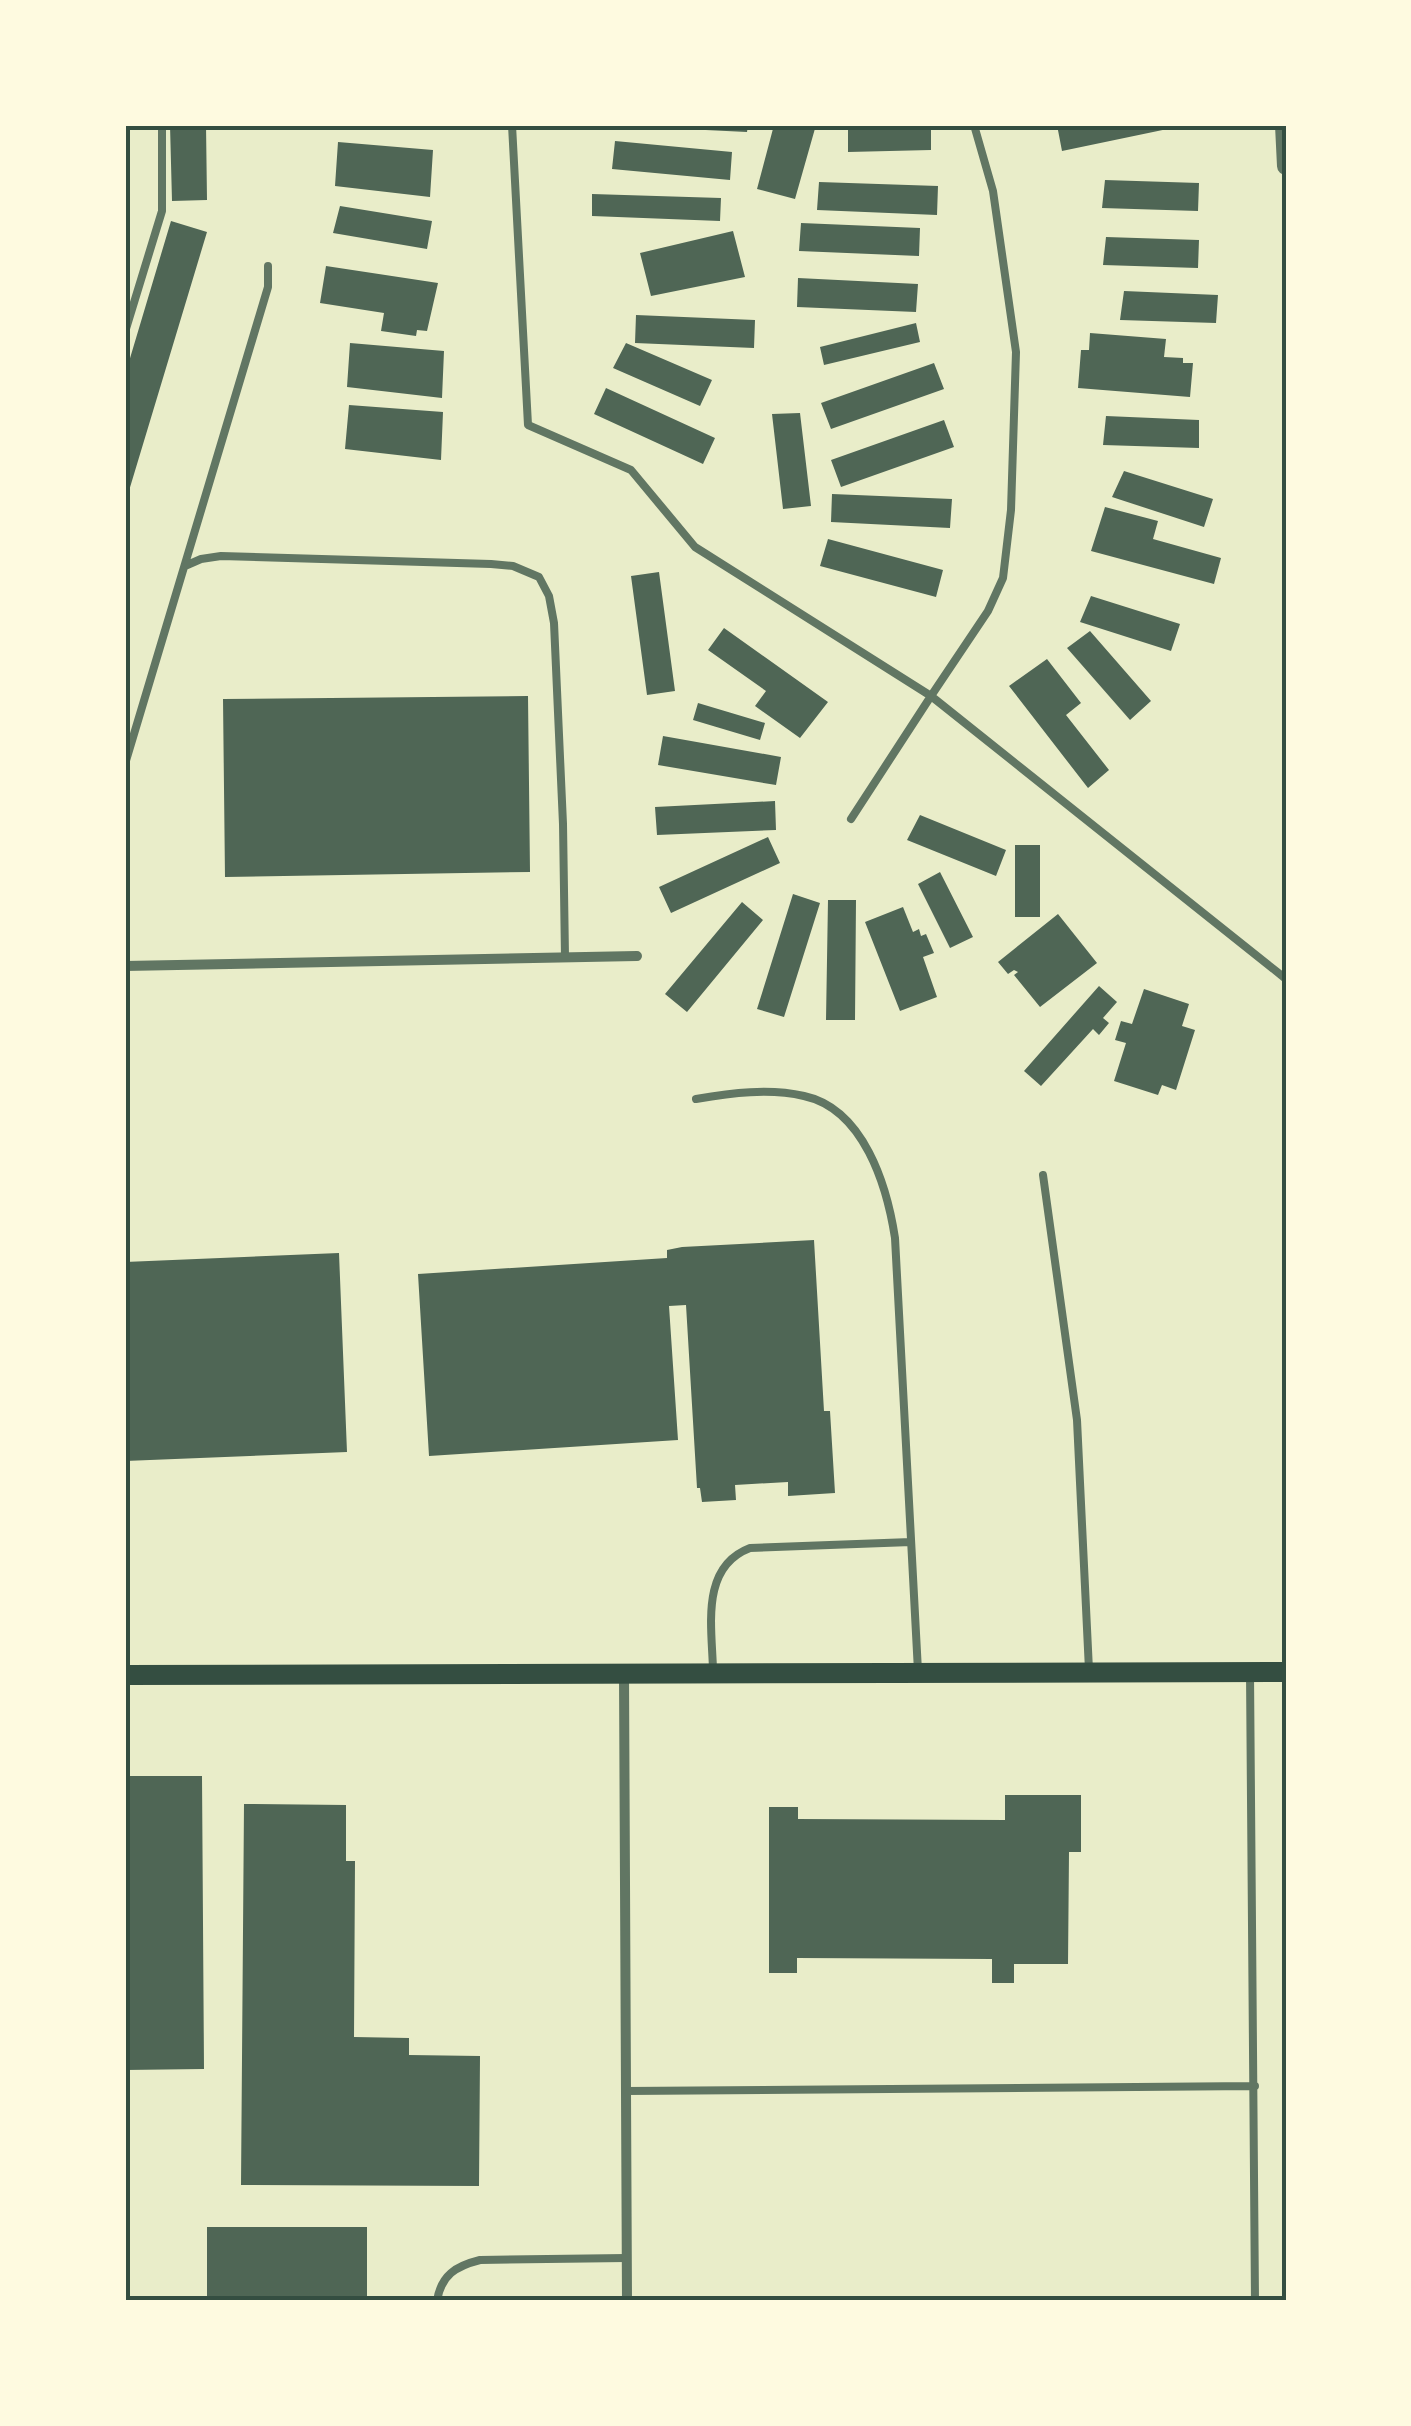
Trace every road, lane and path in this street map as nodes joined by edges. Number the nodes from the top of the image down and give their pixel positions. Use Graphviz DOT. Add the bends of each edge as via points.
graph roads {
  1 [pos="162,125"];
  2 [pos="512,125"];
  3 [pos="974,125"];
  4 [pos="1284,125"];
  5 [pos="1286,166"];
  6 [pos="268,266"];
  7 [pos="125,332"];
  8 [pos="184,566"];
  9 [pos="931,696"];
  10 [pos="125,764"];
  11 [pos="851,819"];
  12 [pos="638,956"];
  13 [pos="564,957"];
  14 [pos="125,966"];
  15 [pos="1286,979"];
  16 [pos="696,1099"];
  17 [pos="1043,1175"];
  18 [pos="911,1542"];
  19 [pos="1286,1672"];
  20 [pos="1250,1673"];
  21 [pos="624,1674"];
  22 [pos="713,1674"];
  23 [pos="1089,1674"];
  24 [pos="125,1675"];
  25 [pos="918,1675"];
  26 [pos="1255,2086"];
  27 [pos="626,2092"];
  28 [pos="626,2258"];
  29 [pos="437,2301"];
  30 [pos="627,2301"];
  31 [pos="1255,2301"];
  1 -- 7 [label="lane" via="162,212"];
  2 -- 9 [label="lane" via="528,425 631,470 695,546"];
  3 -- 9 [label="lane" via="993,191 1016,352 1012,510 1003,578"];
  4 -- 5 [label="street"];
  6 -- 8 [label="lane" via="268,287"];
  8 -- 10 [label="lane"];
  8 -- 13 [label="lane" via="221,556 472,563 513,566 539,577 554,623"];
  9 -- 11 [label="lane"];
  9 -- 15 [label="lane"];
  12 -- 13 [label="street"];
  13 -- 14 [label="street"];
  16 -- 18 [label="lane" via="732,1093 808,1096 835,1109 878,1170 895,1238"];
  17 -- 23 [label="lane" via="1077,1420"];
  18 -- 22 [label="lane" via="735,1554 715,1583"];
  18 -- 25 [label="lane"];
  19 -- 20 [label="main road"];
  20 -- 23 [label="main road"];
  20 -- 26 [label="lane"];
  21 -- 22 [label="main road"];
  21 -- 24 [label="main road"];
  21 -- 27 [label="street"];
  22 -- 25 [label="main road"];
  23 -- 25 [label="main road"];
  26 -- 27 [label="lane"];
  26 -- 31 [label="lane"];
  27 -- 28 [label="street"];
  28 -- 29 [label="lane" via="480,2260 444,2279"];
  28 -- 30 [label="street"];
}
